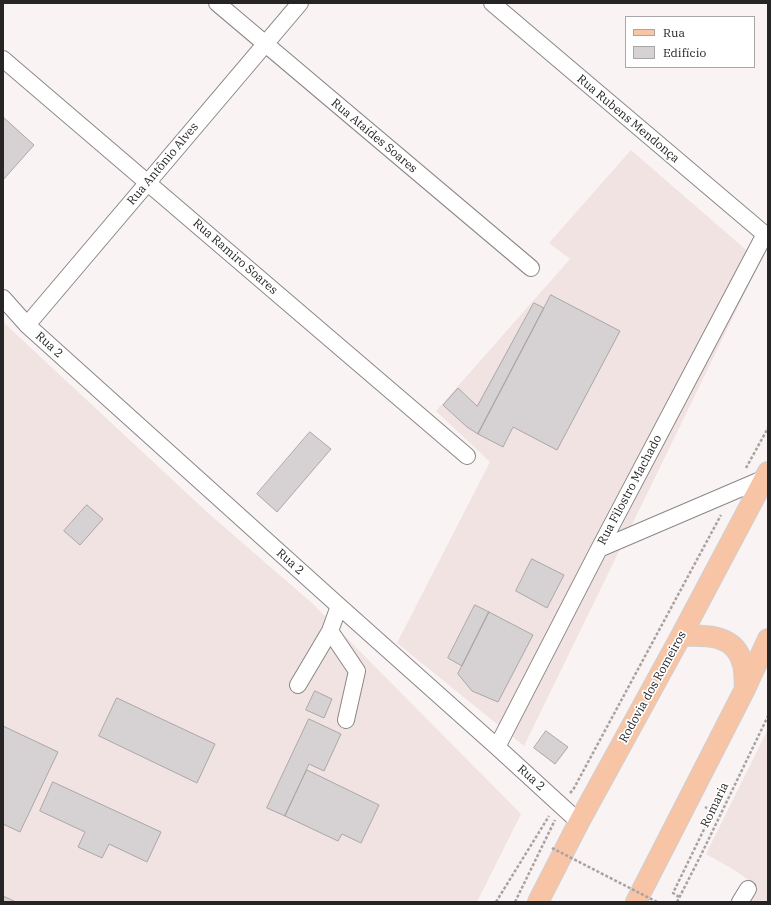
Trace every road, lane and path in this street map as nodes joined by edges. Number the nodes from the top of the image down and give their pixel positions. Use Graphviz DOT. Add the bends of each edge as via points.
graph roads {
  1 [pos="217,3"];
  2 [pos="300,3"];
  3 [pos="492,3"];
  4 [pos="265,44"];
  5 [pos="3,59"];
  6 [pos="148,182"];
  7 [pos="767,236"];
  8 [pos="530,268"];
  9 [pos="3,298"];
  10 [pos="26,325"];
  11 [pos="768,428"];
  12 [pos="467,456"];
  13 [pos="766,475"];
  14 [pos="734,491"];
  15 [pos="599,549"];
  16 [pos="339,606"];
  17 [pos="330,631"];
  18 [pos="681,636"];
  19 [pos="768,639"];
  20 [pos="298,685"];
  21 [pos="745,689"];
  22 [pos="768,716"];
  23 [pos="346,720"];
  24 [pos="497,747"];
  25 [pos="561,805"];
  26 [pos="704,807"];
  27 [pos="579,822"];
  28 [pos="552,848"];
  29 [pos="679,897"];
  30 [pos="496,902"];
  31 [pos="515,902"];
  32 [pos="538,902"];
  33 [pos="636,902"];
  34 [pos="657,902"];
  35 [pos="677,902"];
  1 -- 4 [label="street, Rua Ataídes Soares"];
  2 -- 4 [label="street, Rua Antônio Alves"];
  3 -- 7 [label="street, Rua Rubens Mendonça"];
  4 -- 6 [label="street, Rua Antônio Alves"];
  4 -- 8 [label="street, Rua Ataídes Soares"];
  5 -- 6 [label="street, Rua Ramiro Soares"];
  6 -- 10 [label="street, Rua Antônio Alves"];
  6 -- 12 [label="street, Rua Ramiro Soares"];
  7 -- 15 [label="street, Rua Filostro Machado"];
  9 -- 10 [label="street, Rua 2"];
  10 -- 16 [label="street, Rua 2"];
  11 -- 14 [label="path"];
  13 -- 14 [label="street"];
  13 -- 18 [label="main road, Rodovia dos Romeiros"];
  14 -- 15 [label="street"];
  14 -- 25 [label="path" via="573,790"];
  15 -- 24 [label="street, Rua Filostro Machado"];
  16 -- 17 [label="street"];
  16 -- 24 [label="street, Rua 2"];
  17 -- 20 [label="street"];
  17 -- 23 [label="street" via="356,671"];
  18 -- 21 [label="main road" via="705,636 731,644 739,653 744,666"];
  18 -- 27 [label="main road, Rodovia dos Romeiros"];
  19 -- 21 [label="main road"];
  21 -- 33 [label="main road"];
  22 -- 29 [label="path, Romaria"];
  24 -- 25 [label="street, Rua 2"];
  25 -- 27 [label="street, Rua 2"];
  25 -- 30 [label="path" via="547,818"];
  25 -- 31 [label="path"];
  26 -- 29 [label="path" via="712,811 673,893"];
  27 -- 32 [label="main road, Rodovia dos Romeiros"];
  28 -- 34 [label="path, bridge"];
  29 -- 35 [label="path, Romaria"];
}
